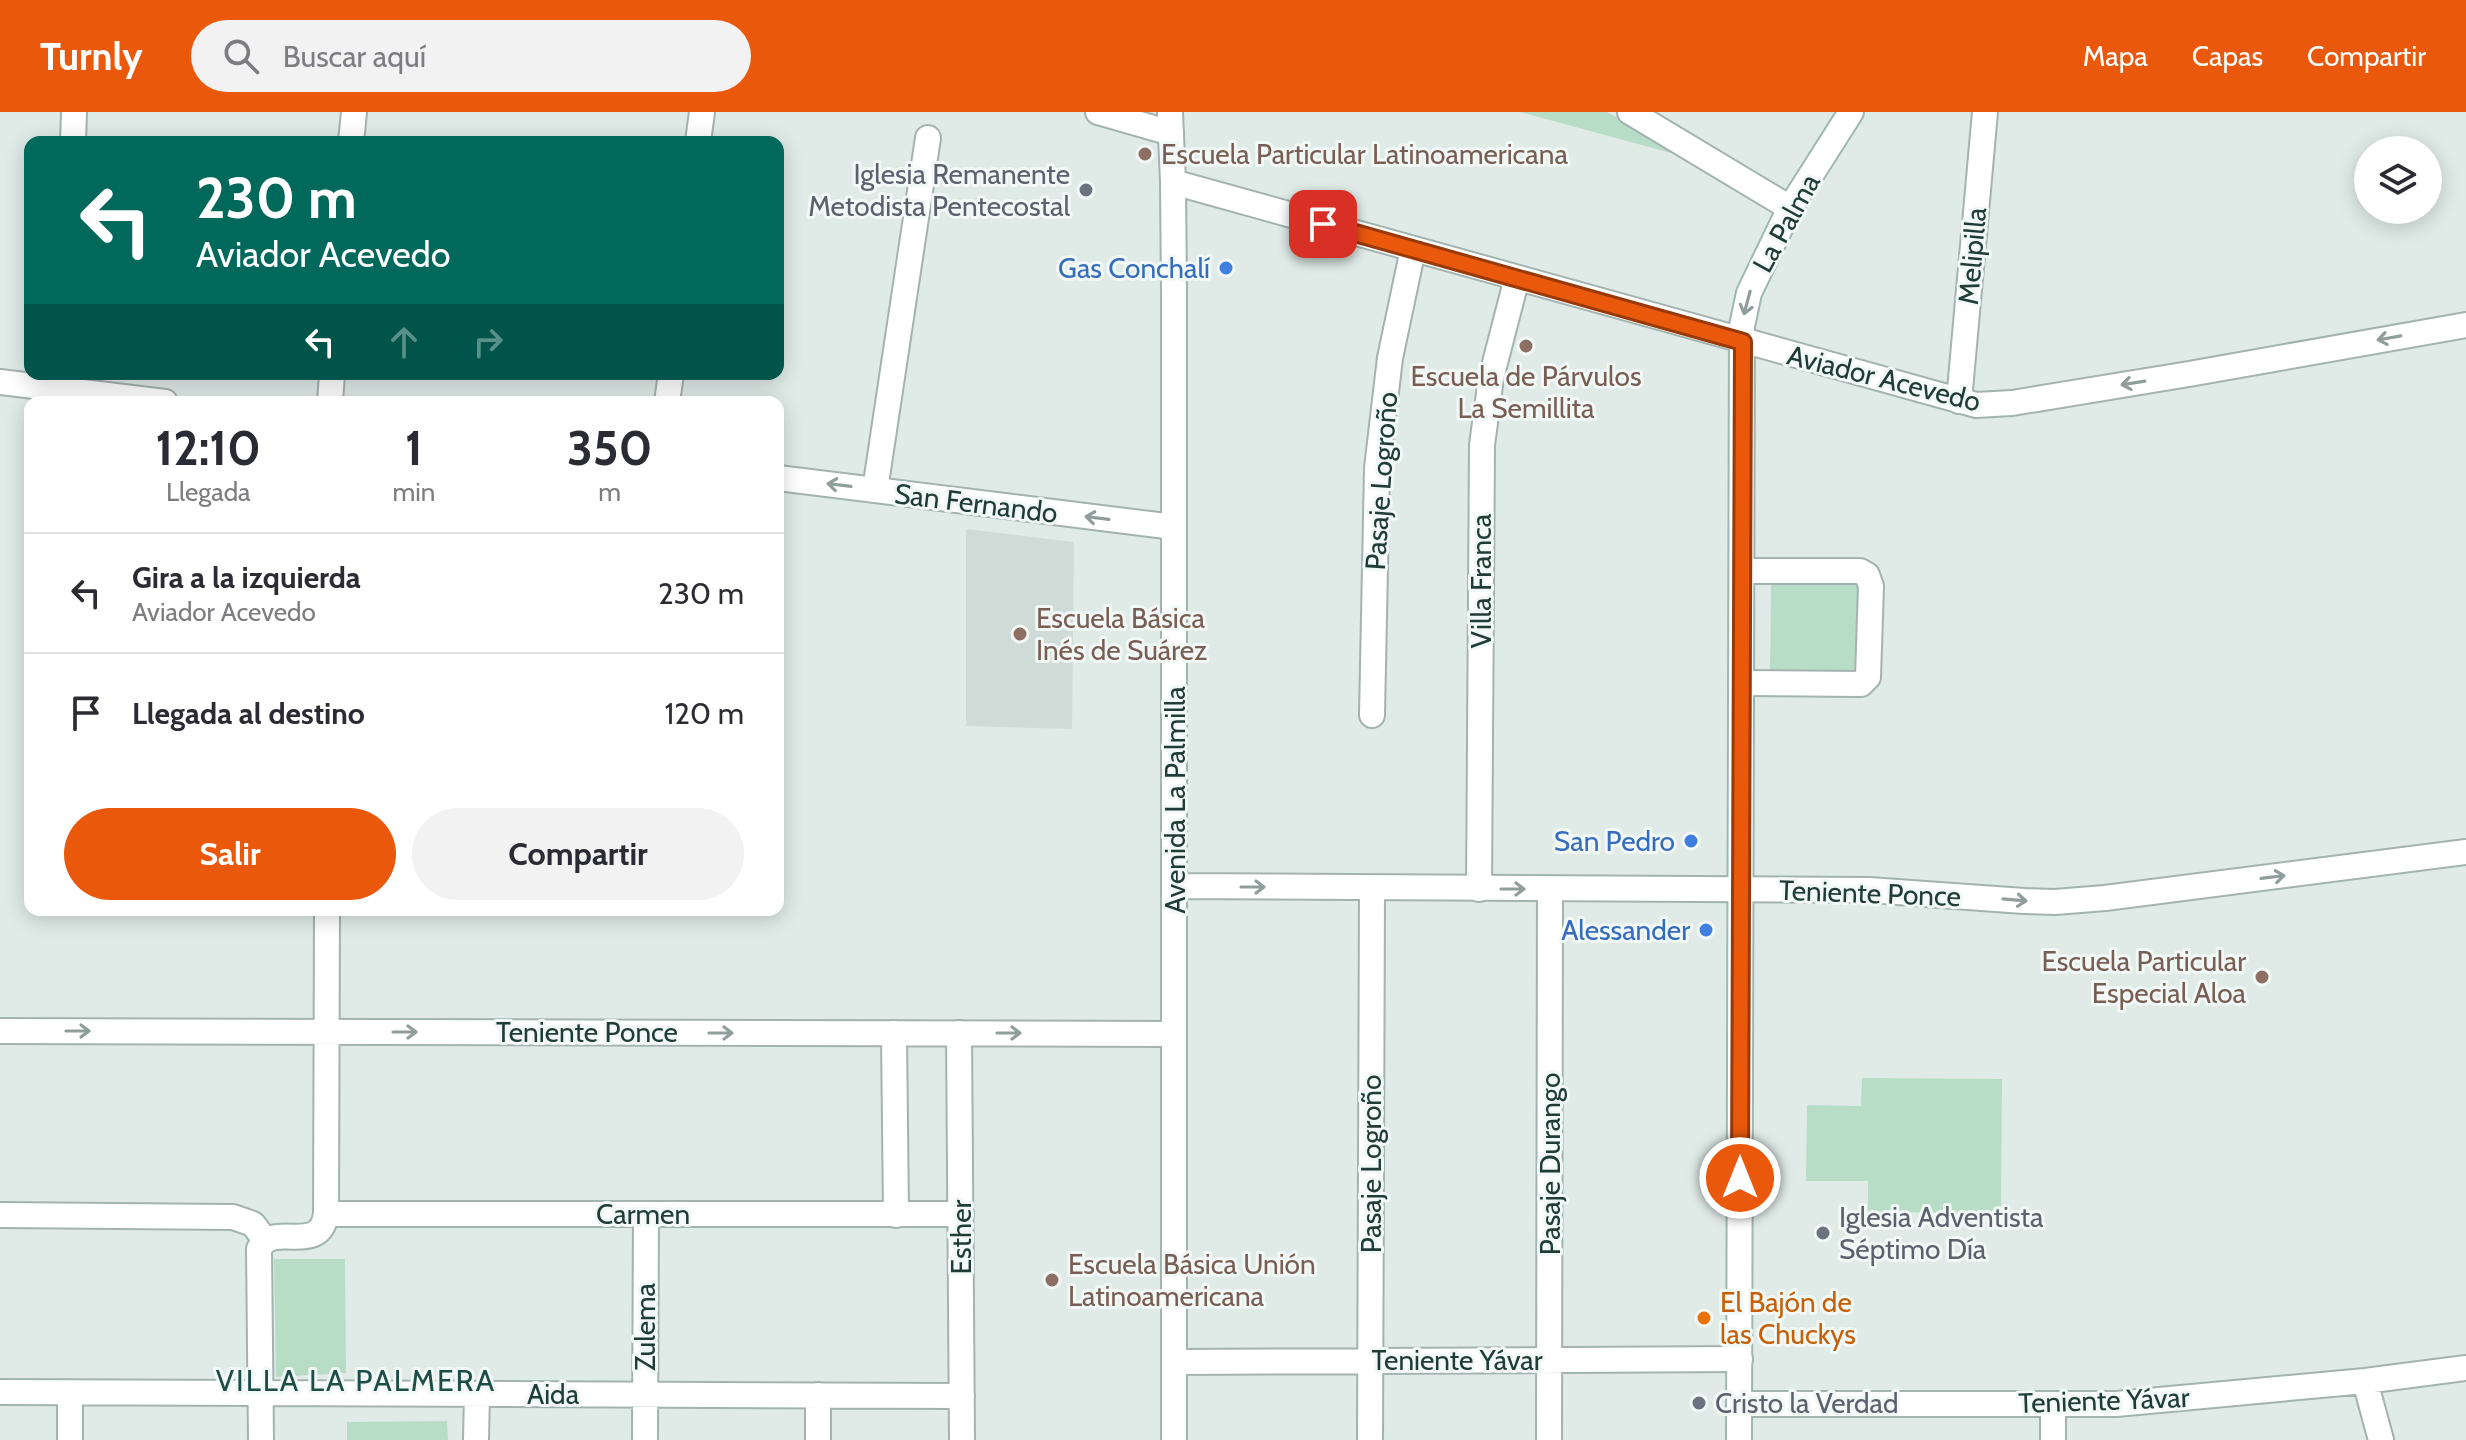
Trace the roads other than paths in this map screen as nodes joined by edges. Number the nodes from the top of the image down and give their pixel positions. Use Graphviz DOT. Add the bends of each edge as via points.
graph roads {
  1 [pos="74,112"];
  2 [pos="354,112"];
  3 [pos="702,112"];
  4 [pos="1098,112"];
  5 [pos="1630,112"];
  6 [pos="1851,112"];
  7 [pos="1985,112"];
  8 [pos="1171,123"];
  9 [pos="73,136"];
  10 [pos="352,136"];
  11 [pos="699,136"];
  12 [pos="928,138"];
  13 [pos="1173,182"];
  14 [pos="1790,208"];
  15 [pos="1413,249"];
  16 [pos="1517,278"];
  17 [pos="2466,325"];
  18 [pos="1743,342"];
  19 [pos="0,382"];
  20 [pos="116,396"];
  21 [pos="1959,401"];
  22 [pos="784,479"];
  23 [pos="875,490"];
  24 [pos="1174,527"];
  25 [pos="1742,571"];
  26 [pos="1741,683"];
  27 [pos="1372,715"];
  28 [pos="2466,852"];
  29 [pos="1175,886"];
  30 [pos="1372,888"];
  31 [pos="1479,889"];
  32 [pos="1550,889"];
  33 [pos="1741,890"];
  34 [pos="327,916"];
  35 [pos="0,1031"];
  36 [pos="327,1032"];
  37 [pos="894,1033"];
  38 [pos="959,1033"];
  39 [pos="1174,1034"];
  40 [pos="326,1214"];
  41 [pos="961,1214"];
  42 [pos="0,1215"];
  43 [pos="646,1215"];
  44 [pos="896,1215"];
  45 [pos="265,1240"];
  46 [pos="1740,1359"];
  47 [pos="1549,1360"];
  48 [pos="1370,1361"];
  49 [pos="1174,1362"];
  50 [pos="2466,1368"];
  51 [pos="2365,1381"];
  52 [pos="0,1392"];
  53 [pos="70,1393"];
  54 [pos="261,1393"];
  55 [pos="477,1394"];
  56 [pos="645,1395"];
  57 [pos="818,1395"];
  58 [pos="962,1396"];
  59 [pos="1740,1404"];
  60 [pos="2053,1404"];
  61 [pos="70,1440"];
  62 [pos="261,1440"];
  63 [pos="476,1440"];
  64 [pos="645,1440"];
  65 [pos="818,1440"];
  66 [pos="962,1440"];
  67 [pos="1174,1440"];
  68 [pos="1370,1440"];
  69 [pos="1549,1440"];
  70 [pos="1739,1440"];
  71 [pos="2053,1440"];
  72 [pos="2381,1440"];
  1 -- 9 [label="street"];
  2 -- 10 [label="street"];
  3 -- 11 [label="street"];
  4 -- 8 [label="street"];
  5 -- 14 [label="street"];
  6 -- 14 [label="street, La Palma"];
  7 -- 21 [label="street, Melipilla"];
  8 -- 13 [label="street, Avenida La Palmilla"];
  12 -- 23 [label="street"];
  13 -- 15 [label="street, Aviador Acevedo"];
  13 -- 24 [label="street, Avenida La Palmilla"];
  14 -- 18 [label="street, La Palma, one-way" via="1749,293"];
  15 -- 16 [label="street, Aviador Acevedo"];
  15 -- 27 [label="street, Pasaje Logroño" via="1390,358 1378,454"];
  16 -- 18 [label="street, Aviador Acevedo"];
  16 -- 31 [label="street, Villa Franca" via="1491,378 1482,445"];
  17 -- 21 [label="street, Aviador Acevedo, one-way" via="2012,403"];
  18 -- 21 [label="street, Aviador Acevedo"];
  18 -- 25 [label="street, La Palma"];
  19 -- 20 [label="street"];
  23 -- 22 [label="street, San Fernando, one-way"];
  24 -- 23 [label="street, San Fernando, one-way"];
  24 -- 29 [label="street, Avenida La Palmilla"];
  25 -- 26 [label="street, La Palma"];
  25 -- 26 [label="street" via="1860,571 1871,586 1868,677 1861,684"];
  26 -- 33 [label="street, La Palma"];
  33 -- 28 [label="street, Teniente Ponce, one-way" via="1869,890 2080,901"];
  29 -- 30 [label="street, Teniente Ponce, one-way"];
  29 -- 39 [label="street, Avenida La Palmilla"];
  30 -- 31 [label="street, Teniente Ponce"];
  30 -- 48 [label="street, Pasaje Logroño"];
  31 -- 32 [label="street, Teniente Ponce, one-way"];
  32 -- 33 [label="street, Teniente Ponce"];
  32 -- 47 [label="street, Pasaje Durango"];
  33 -- 46 [label="street, La Palma"];
  34 -- 36 [label="street"];
  35 -- 36 [label="street, Teniente Ponce, one-way"];
  36 -- 37 [label="street, Teniente Ponce, one-way"];
  36 -- 40 [label="street"];
  37 -- 38 [label="street, Teniente Ponce"];
  37 -- 44 [label="street"];
  38 -- 39 [label="street, Teniente Ponce, one-way"];
  38 -- 41 [label="street, Esther"];
  39 -- 49 [label="street, Avenida La Palmilla"];
  40 -- 43 [label="street, Carmen"];
  40 -- 45 [label="street" via="321,1229 311,1236"];
  41 -- 44 [label="street, Carmen"];
  41 -- 58 [label="street, Esther"];
  42 -- 45 [label="street" via="233,1217 253,1224"];
  43 -- 44 [label="street, Carmen"];
  43 -- 56 [label="street, Zulema"];
  45 -- 54 [label="street" via="259,1249"];
  46 -- 47 [label="street, Teniente Yávar"];
  46 -- 59 [label="street, La Palma"];
  47 -- 48 [label="street, Teniente Yávar"];
  47 -- 69 [label="street, Pasaje Durango"];
  48 -- 49 [label="street, Teniente Yávar"];
  48 -- 68 [label="street, Pasaje Logroño"];
  49 -- 67 [label="street, Avenida La Palmilla"];
  50 -- 51 [label="street, Teniente Yávar"];
  51 -- 60 [label="street, Teniente Yávar" via="2116,1404"];
  51 -- 72 [label="street"];
  52 -- 53 [label="street, Aida"];
  53 -- 54 [label="street, Aida"];
  53 -- 61 [label="street"];
  54 -- 55 [label="street, Aida"];
  54 -- 62 [label="street"];
  55 -- 56 [label="street, Aida"];
  55 -- 63 [label="street"];
  56 -- 57 [label="street, Aida"];
  56 -- 64 [label="street, Zulema"];
  57 -- 58 [label="street, Aida"];
  57 -- 65 [label="street"];
  58 -- 66 [label="street, Esther"];
  59 -- 60 [label="street, Teniente Yávar"];
  59 -- 70 [label="street, La Palma"];
  60 -- 71 [label="street"];
}
